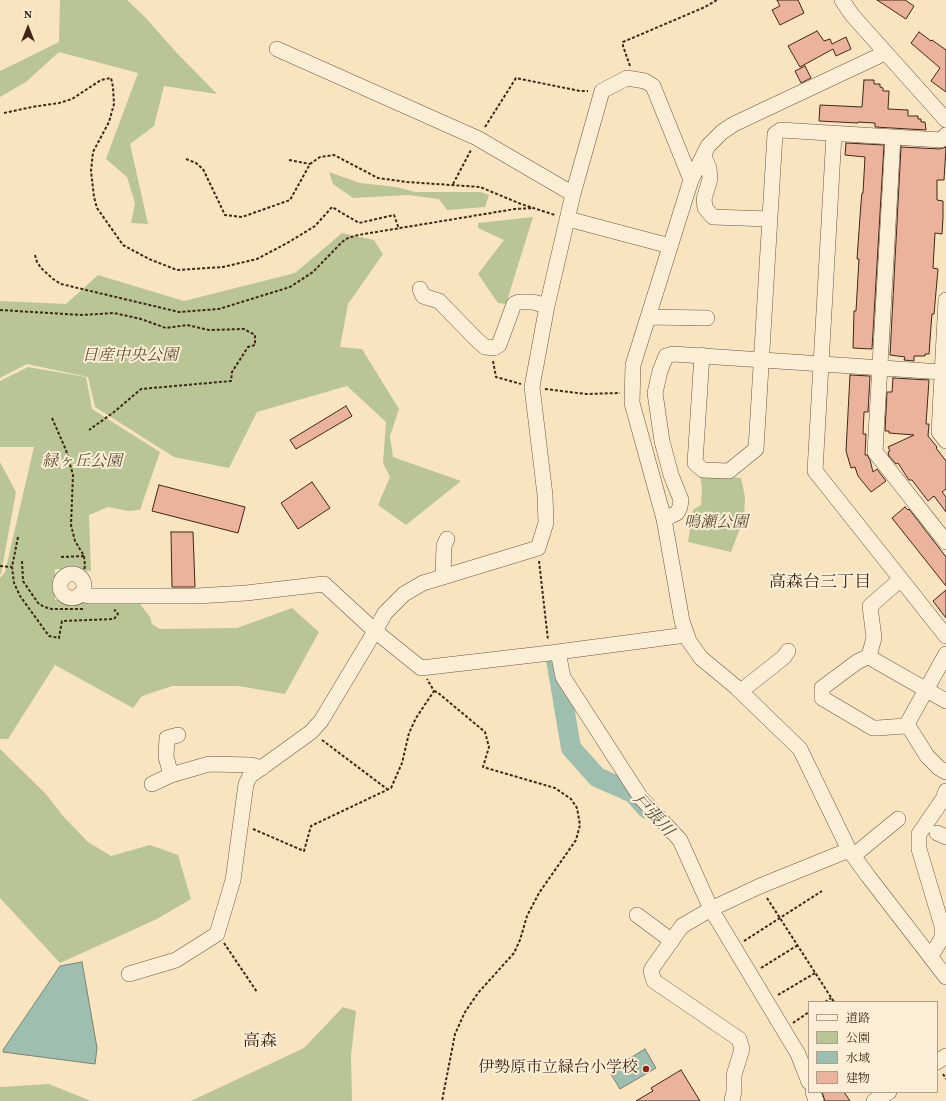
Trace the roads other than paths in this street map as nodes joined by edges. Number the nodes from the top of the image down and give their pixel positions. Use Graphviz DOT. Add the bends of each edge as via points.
graph roads {
  1 [pos="842,0"];
  2 [pos="277,49"];
  3 [pos="885,53"];
  4 [pos="946,120"];
  5 [pos="834,134"];
  6 [pos="946,135"];
  7 [pos="893,138"];
  8 [pos="704,156"];
  9 [pos="691,180"];
  10 [pos="573,194"];
  11 [pos="568,219"];
  12 [pos="770,219"];
  13 [pos="670,246"];
  14 [pos="420,289"];
  15 [pos="946,300"];
  16 [pos="546,306"];
  17 [pos="648,317"];
  18 [pos="707,318"];
  19 [pos="944,354"];
  20 [pos="702,355"];
  21 [pos="762,360"];
  22 [pos="821,363"];
  23 [pos="879,367"];
  24 [pos="942,372"];
  25 [pos="943,420"];
  26 [pos="946,441"];
  27 [pos="664,519"];
  28 [pos="447,539"];
  29 [pos="946,542"];
  30 [pos="443,576"];
  31 [pos="901,579"];
  32 [pos="81,586"];
  33 [pos="375,632"];
  34 [pos="686,635"];
  35 [pos="946,636"];
  36 [pos="788,651"];
  37 [pos="554,653"];
  38 [pos="946,654"];
  39 [pos="869,656"];
  40 [pos="926,690"];
  41 [pos="741,691"];
  42 [pos="946,701"];
  43 [pos="908,724"];
  44 [pos="178,734"];
  45 [pos="262,768"];
  46 [pos="946,772"];
  47 [pos="171,775"];
  48 [pos="152,784"];
  49 [pos="946,791"];
  50 [pos="898,819"];
  51 [pos="851,853"];
  52 [pos="711,908"];
  53 [pos="637,915"];
  54 [pos="672,941"];
  55 [pos="931,956"];
  56 [pos="128,974"];
  57 [pos="946,977"];
  58 [pos="808,1079"];
  59 [pos="887,1093"];
  60 [pos="732,1101"];
  61 [pos="874,1101"];
  1 -- 3 [label="street"];
  2 -- 10 [label="street" via="477,138"];
  3 -- 4 [label="street"];
  3 -- 8 [label="street" via="734,124 708,146"];
  5 -- 7 [label="street"];
  5 -- 12 [label="street" via="781,130 775,134"];
  5 -- 22 [label="street"];
  6 -- 7 [label="street" via="941,140"];
  7 -- 23 [label="street"];
  8 -- 9 [label="street"];
  8 -- 12 [label="street" via="710,179 704,199 705,208 712,217"];
  9 -- 10 [label="street" via="653,86 645,81 627,78 602,90"];
  9 -- 13 [label="street"];
  10 -- 11 [label="street"];
  11 -- 13 [label="street"];
  11 -- 16 [label="street"];
  12 -- 21 [label="street"];
  13 -- 17 [label="street"];
  14 -- 16 [label="street" via="423,296 439,300 477,340 490,348 499,345 514,304 533,302"];
  15 -- 19 [label="street"];
  16 -- 30 [label="street" via="532,387 546,523 538,548"];
  17 -- 18 [label="street"];
  17 -- 27 [label="street" via="633,365 632,403"];
  19 -- 24 [label="street"];
  20 -- 21 [label="street"];
  20 -- 21 [label="street" via="695,463 703,470 729,471 756,449"];
  20 -- 27 [label="street" via="666,356 660,371 655,393 662,441 681,500 677,513"];
  21 -- 22 [label="street"];
  22 -- 23 [label="street"];
  22 -- 31 [label="street" via="815,471"];
  23 -- 24 [label="street"];
  23 -- 29 [label="street" via="875,452"];
  24 -- 25 [label="street"];
  25 -- 26 [label="street" via="939,432"];
  27 -- 34 [label="street"];
  28 -- 30 [label="street" via="444,546"];
  30 -- 33 [label="street" via="404,594 385,613"];
  31 -- 35 [label="street"];
  31 -- 39 [label="street" via="870,606 874,638"];
  32 -- 33 [label="street" via="89,596 197,596 324,584"];
  33 -- 37 [label="street" via="420,668"];
  33 -- 45 [label="street" via="321,721 311,732"];
  34 -- 37 [label="street"];
  34 -- 41 [label="street" via="701,658"];
  36 -- 41 [label="street"];
  37 -- 52 [label="street" via="563,677 641,798 680,840"];
  38 -- 40 [label="street"];
  39 -- 40 [label="street"];
  39 -- 43 [label="street" via="822,688 822,698 873,728"];
  40 -- 42 [label="street"];
  40 -- 43 [label="street"];
  41 -- 51 [label="street" via="800,749"];
  43 -- 46 [label="street" via="927,756"];
  44 -- 47 [label="street" via="167,738 166,757"];
  45 -- 47 [label="street" via="251,765 209,764"];
  45 -- 56 [label="street" via="250,776 246,784 233,880 217,934 176,960"];
  47 -- 48 [label="street"];
  49 -- 55 [label="street" via="943,800 919,834 919,849 942,926 942,938"];
  50 -- 51 [label="street"];
  51 -- 52 [label="street" via="760,886"];
  51 -- 55 [label="street"];
  52 -- 54 [label="street" via="682,926"];
  52 -- 58 [label="street" via="784,1029"];
  53 -- 54 [label="street"];
  54 -- 60 [label="street" via="653,967 654,981 739,1039 742,1049 734,1075"];
  55 -- 57 [label="street"];
  59 -- 61 [label="street"];
}
